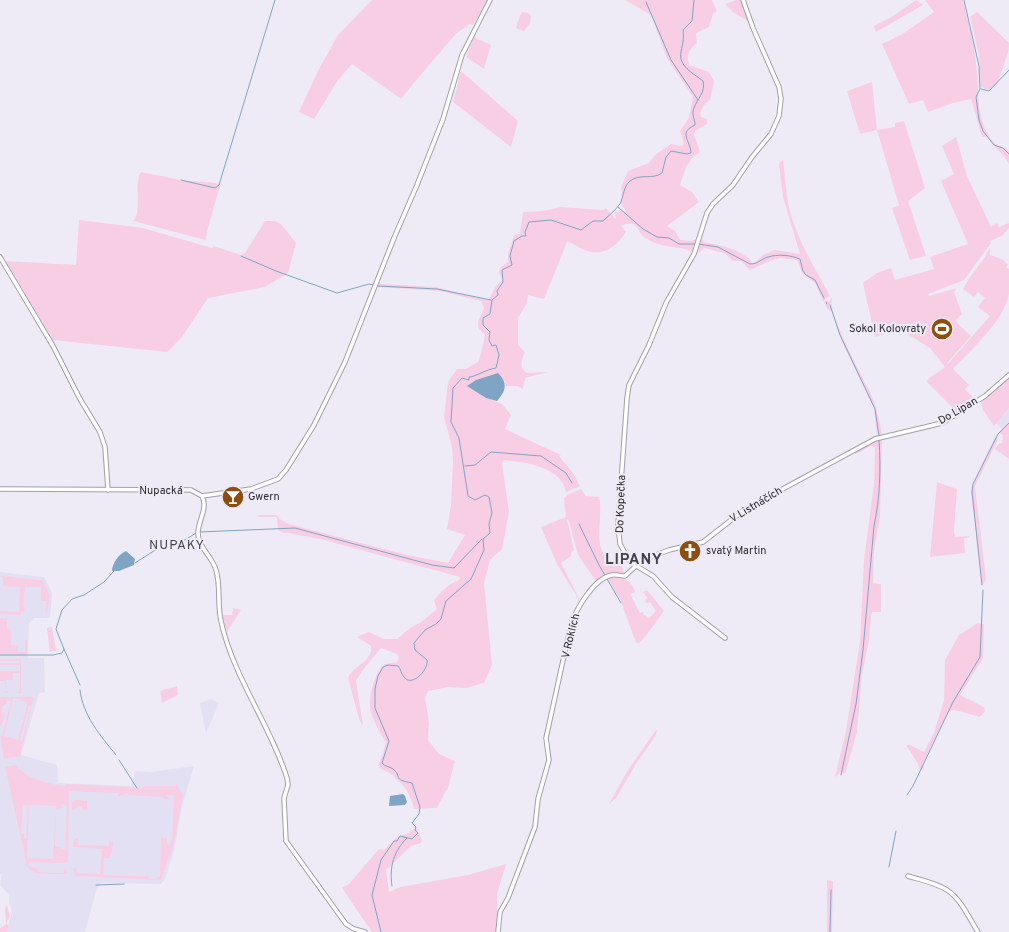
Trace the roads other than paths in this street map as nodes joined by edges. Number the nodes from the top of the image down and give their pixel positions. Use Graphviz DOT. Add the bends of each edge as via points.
graph roads {
  1 [pos="490,0"];
  2 [pos="743,0"];
  3 [pos="0,257"];
  4 [pos="1009,375"];
  5 [pos="877,438"];
  6 [pos="0,489"];
  7 [pos="108,490"];
  8 [pos="202,496"];
  9 [pos="635,566"];
  10 [pos="726,638"];
  11 [pos="908,876"];
  12 [pos="365,932"];
  13 [pos="498,932"];
  14 [pos="978,932"];
  1 -- 8 [label="street" via="462,55 443,119 423,171 345,362 314,425 278,479 251,489"];
  2 -- 9 [label="street, Do Kopečka" via="781,95 780,109 771,134 733,185 710,209 697,247 666,303 629,385 619,537 626,556"];
  3 -- 7 [label="street" via="100,432 105,447"];
  4 -- 5 [label="street, Do Lipan" via="985,396 942,423"];
  5 -- 9 [label="street, V Listnáčích" via="744,510 703,542 657,554"];
  6 -- 7 [label="street, Nupacká"];
  7 -- 8 [label="street, Nupacká" via="191,490"];
  8 -- 12 [label="street" via="205,505 198,533 200,543 216,570 221,622 240,677 283,764 288,782 284,798 286,841 346,924"];
  9 -- 10 [label="street, Do Kopečka" via="653,576 672,597"];
  9 -- 13 [label="street, V Roklích" via="625,576 616,574 606,577 587,594 575,615 546,738 549,760 538,799 535,827 498,918"];
  11 -- 14 [label="street" via="940,886 950,892"];
}
